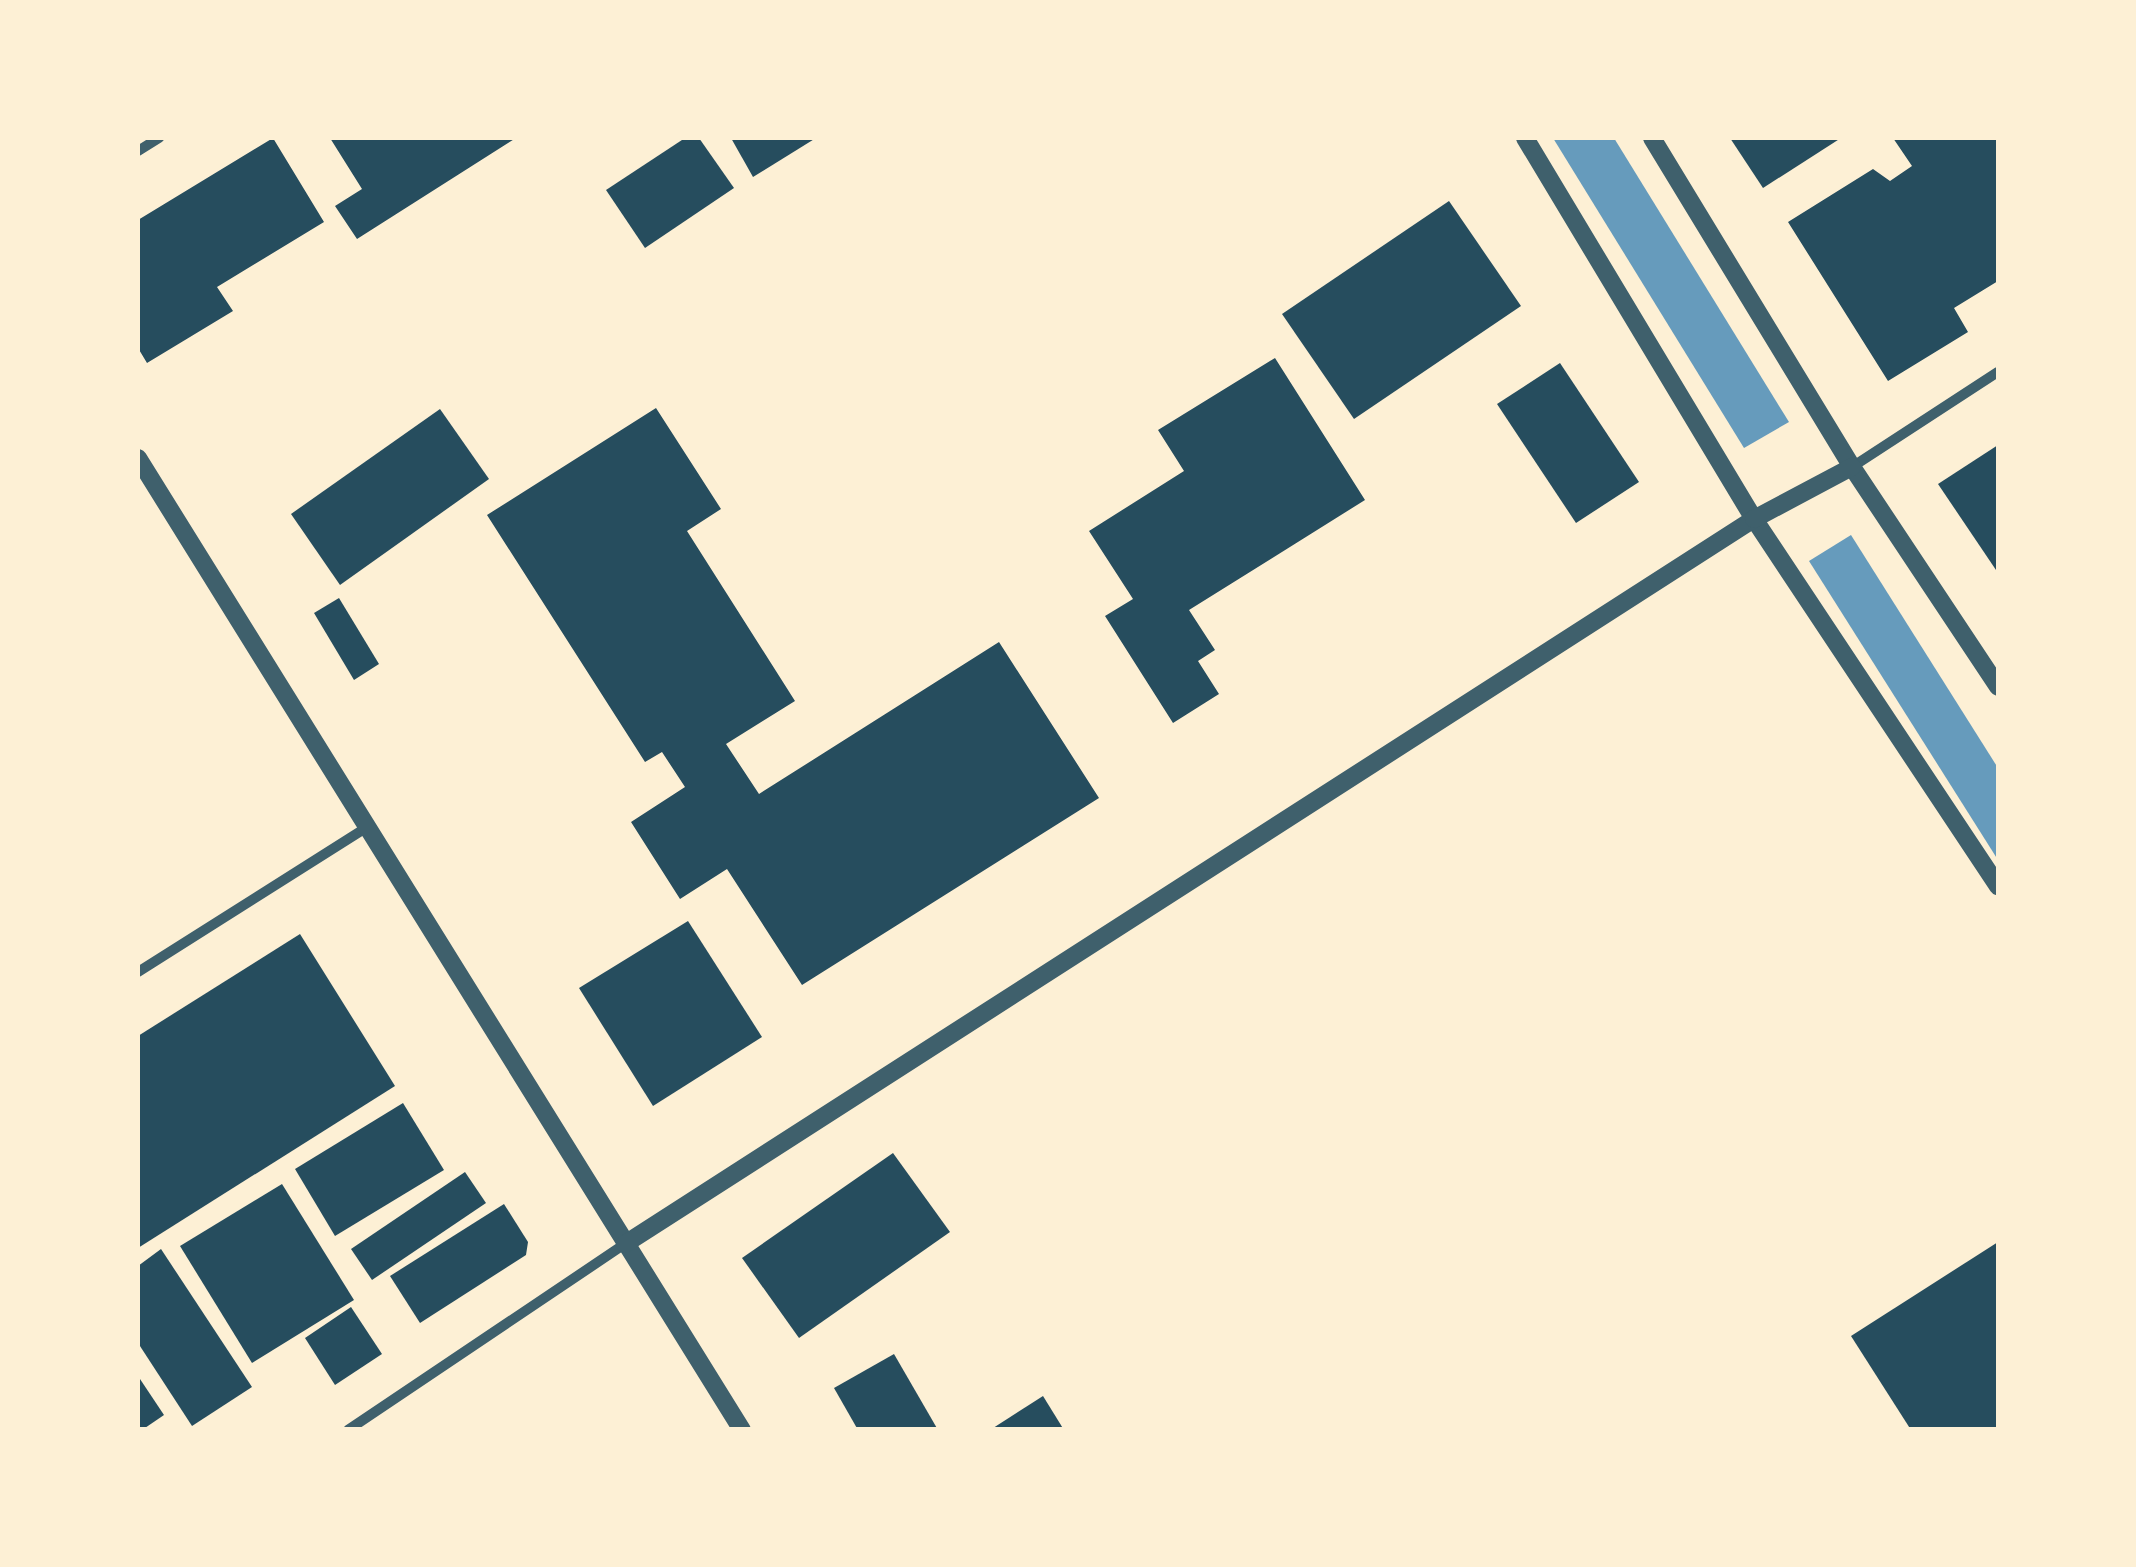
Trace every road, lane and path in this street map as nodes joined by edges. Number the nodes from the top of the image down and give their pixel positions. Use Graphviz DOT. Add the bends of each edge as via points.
graph roads {
  1 [pos="159,138"];
  2 [pos="1526,138"];
  3 [pos="1652,138"];
  4 [pos="138,151"];
  5 [pos="1998,372"];
  6 [pos="138,458"];
  7 [pos="1852,467"];
  8 [pos="1754,519"];
  9 [pos="1998,686"];
  10 [pos="364,828"];
  11 [pos="1998,886"];
  12 [pos="138,972"];
  13 [pos="625,1244"];
  14 [pos="348,1430"];
  15 [pos="742,1430"];
  1 -- 4 [label="street"];
  2 -- 8 [label="street"];
  3 -- 7 [label="street"];
  5 -- 7 [label="street"];
  6 -- 10 [label="street"];
  7 -- 8 [label="street"];
  7 -- 9 [label="street"];
  8 -- 11 [label="street"];
  8 -- 13 [label="street"];
  10 -- 12 [label="street"];
  10 -- 13 [label="street"];
  13 -- 14 [label="street"];
  13 -- 15 [label="street"];
}
